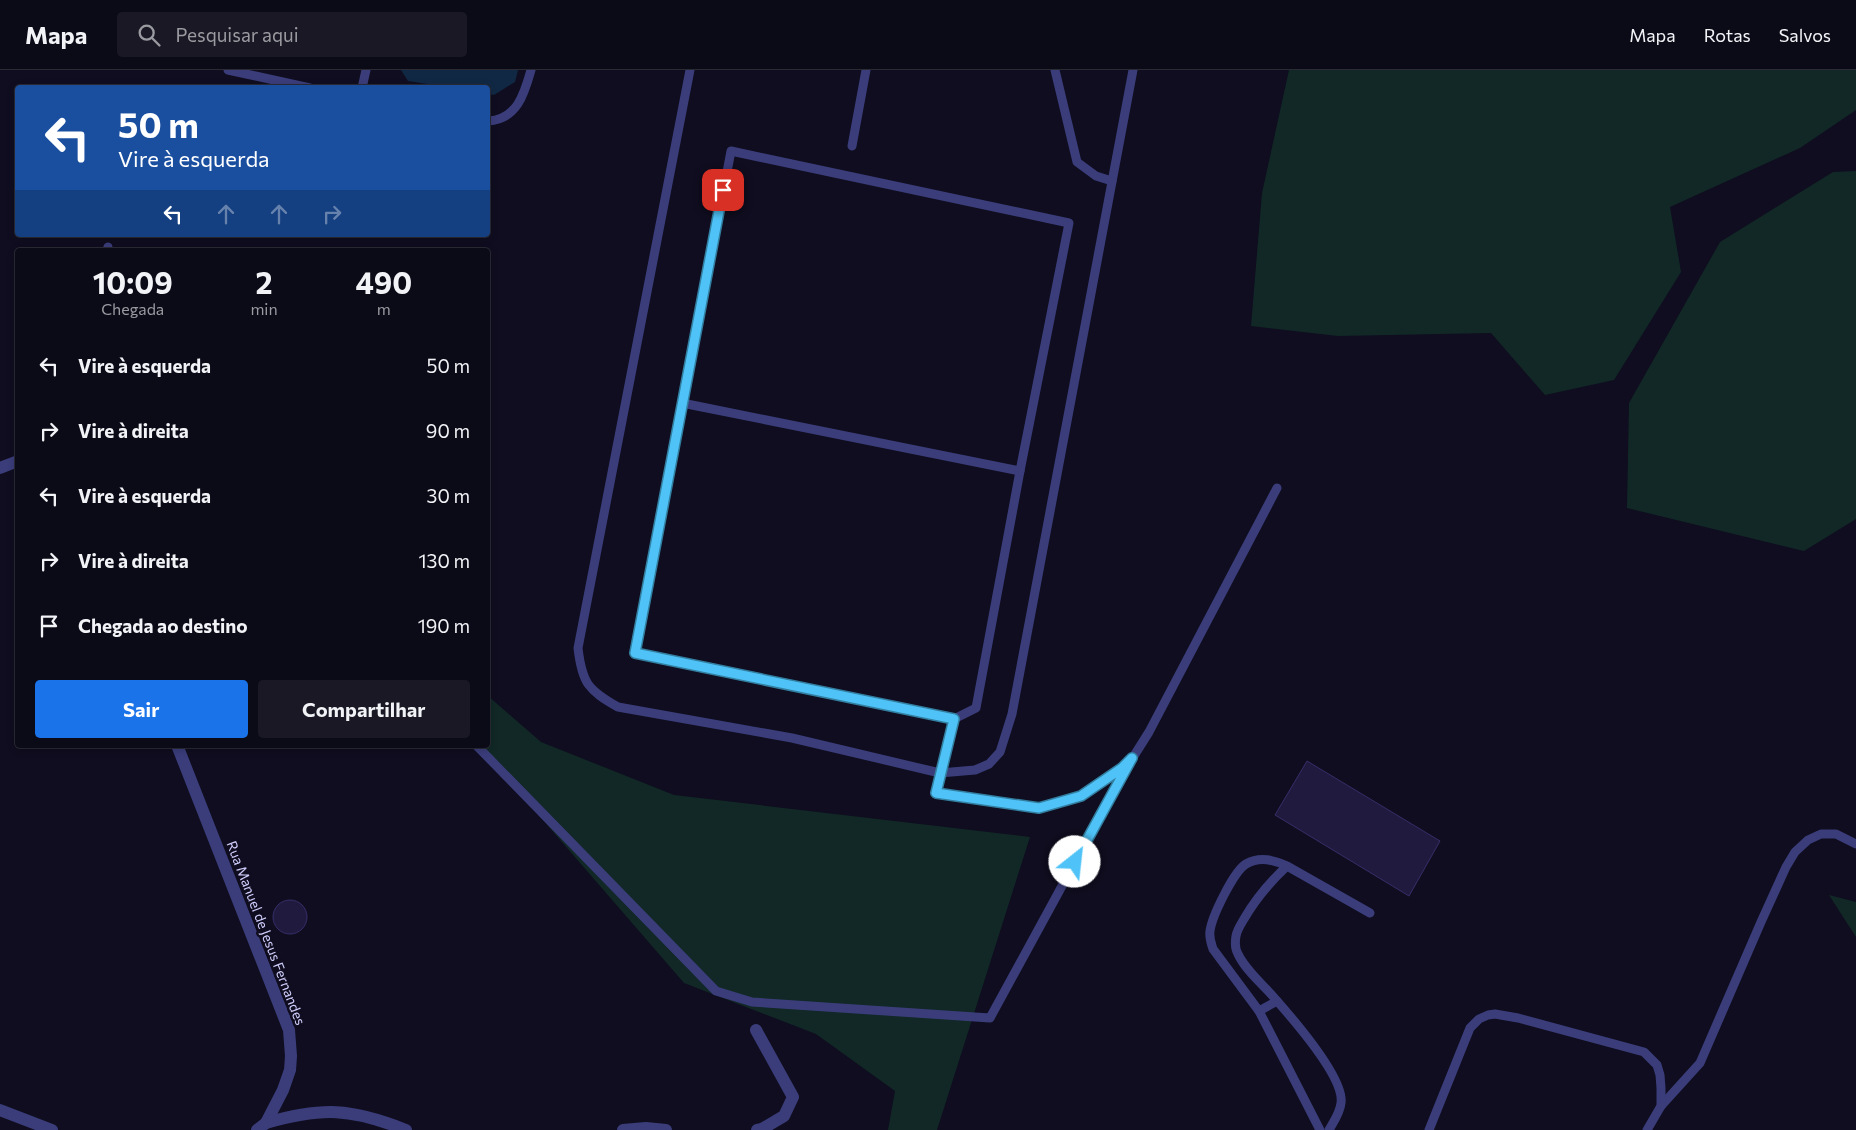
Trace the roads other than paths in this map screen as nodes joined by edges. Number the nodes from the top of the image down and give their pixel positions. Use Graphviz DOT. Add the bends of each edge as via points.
graph roads {
  1 [pos="228,70"];
  2 [pos="366,70"];
  3 [pos="531,70"];
  4 [pos="690,70"];
  5 [pos="866,70"];
  6 [pos="1054,70"];
  7 [pos="1133,70"];
  8 [pos="296,85"];
  9 [pos="363,85"];
  10 [pos="490,122"];
  11 [pos="852,146"];
  12 [pos="1112,181"];
  13 [pos="682,403"];
  14 [pos="15,462"];
  15 [pos="0,468"];
  16 [pos="1020,471"];
  17 [pos="1277,488"];
  18 [pos="954,719"];
  19 [pos="178,748"];
  20 [pos="479,748"];
  21 [pos="1132,758"];
  22 [pos="940,773"];
  23 [pos="1856,844"];
  24 [pos="1287,866"];
  25 [pos="1370,912"];
  26 [pos="1277,1001"];
  27 [pos="1259,1011"];
  28 [pos="756,1030"];
  29 [pos="1661,1106"];
  30 [pos="0,1110"];
  31 [pos="261,1126"];
  32 [pos="52,1130"];
  33 [pos="406,1130"];
  34 [pos="623,1130"];
  35 [pos="666,1130"];
  36 [pos="757,1130"];
  37 [pos="1320,1130"];
  38 [pos="1329,1130"];
  39 [pos="1429,1130"];
  40 [pos="1647,1130"];
  1 -- 8 [label="lane"];
  2 -- 9 [label="lane"];
  3 -- 10 [label="lane" via="520,103 510,114"];
  4 -- 22 [label="lane" via="578,648 580,668 586,683 599,696 618,707 792,738"];
  5 -- 11 [label="lane"];
  6 -- 12 [label="lane" via="1077,162 1096,176"];
  7 -- 12 [label="lane"];
  12 -- 22 [label="lane" via="1012,714 1000,752 989,764 975,770"];
  13 -- 16 [label="lane"];
  13 -- 16 [label="lane" via="731,151 1069,222"];
  13 -- 18 [label="lane" via="635,653"];
  14 -- 15 [label="street"];
  16 -- 18 [label="lane" via="976,708"];
  17 -- 21 [label="lane" via="1149,732"];
  18 -- 22 [label="lane"];
  19 -- 31 [label="street, Rua Manuel de Jesus Fernandes" via="288,1030 292,1056 290,1070"];
  20 -- 21 [label="lane" via="716,991 752,1002 990,1018"];
  21 -- 22 [label="lane" via="1081,796 1039,808 936,793"];
  23 -- 29 [label="lane" via="1836,834 1821,834 1795,852 1700,1063"];
  24 -- 25 [label="lane"];
  24 -- 26 [label="lane" via="1263,890 1236,933 1235,946 1244,964"];
  24 -- 27 [label="lane" via="1264,859 1244,865 1212,921 1210,939 1213,950"];
  26 -- 27 [label="lane"];
  26 -- 38 [label="lane" via="1326,1063 1339,1087 1342,1102"];
  27 -- 37 [label="lane"];
  28 -- 36 [label="street" via="793,1097 784,1116"];
  29 -- 39 [label="lane" via="1660,1075 1652,1059 1644,1052 1496,1014 1479,1019 1470,1028"];
  29 -- 40 [label="lane"];
  30 -- 32 [label="street"];
  31 -- 33 [label="street" via="297,1114 349,1112"];
  34 -- 35 [label="street"];
}
